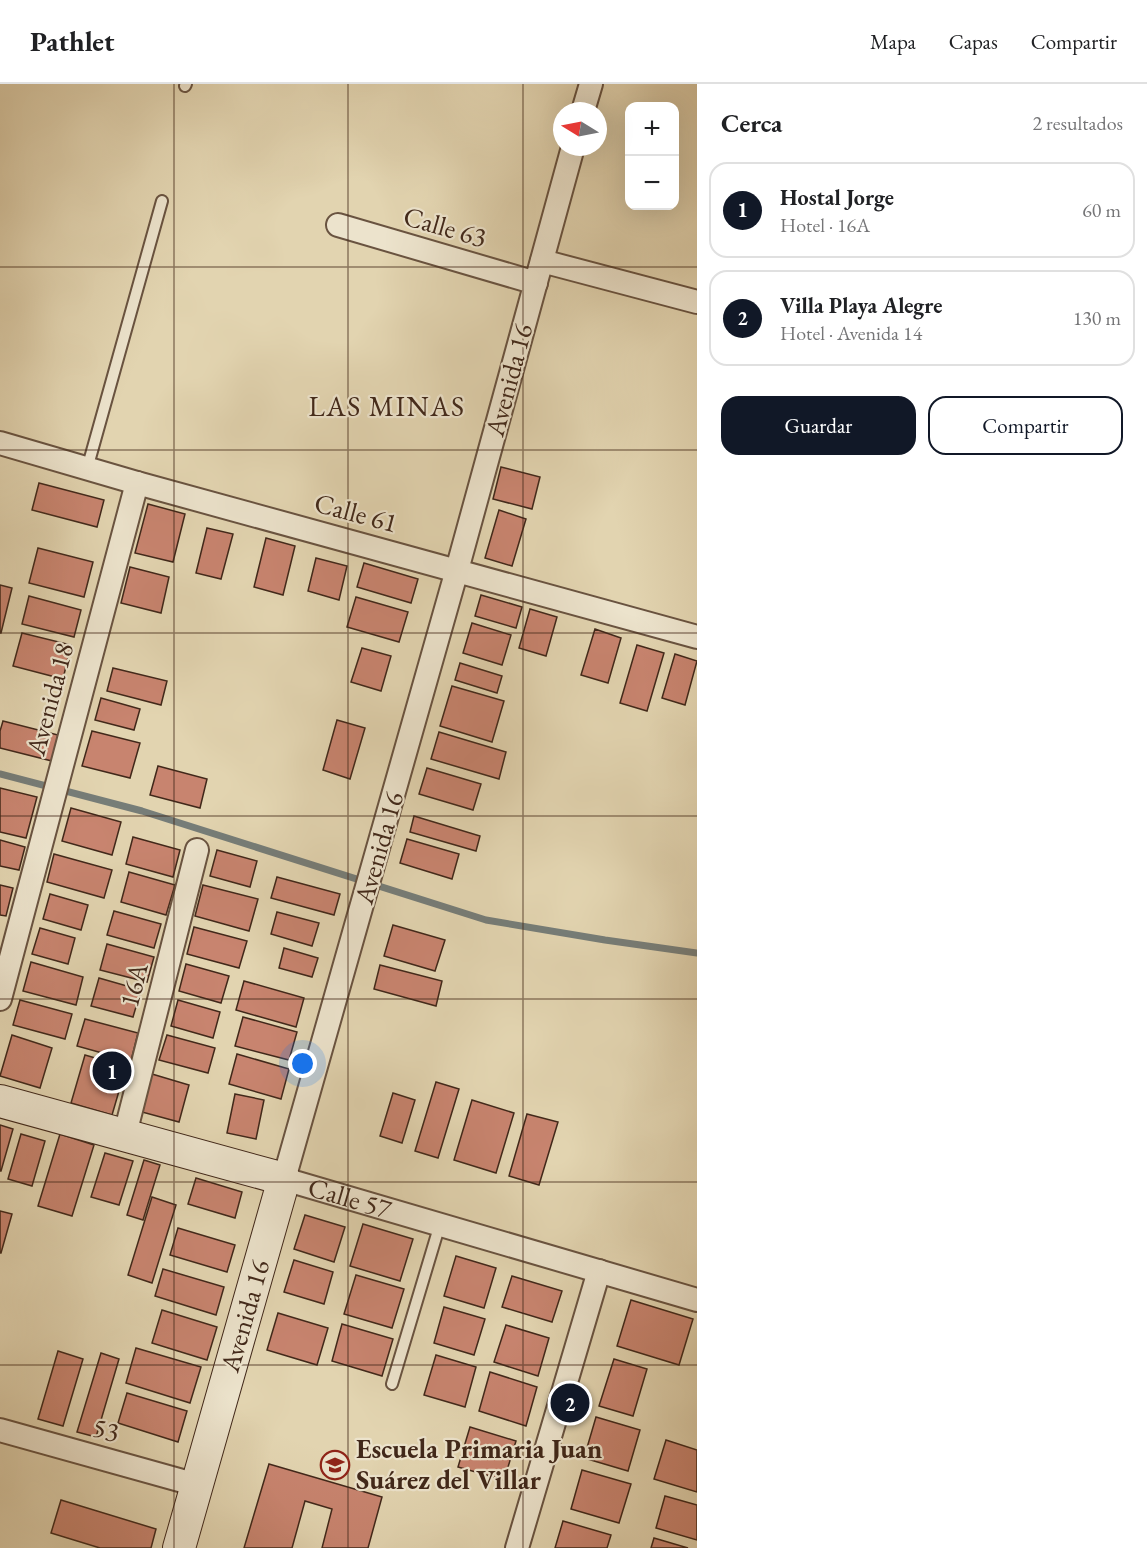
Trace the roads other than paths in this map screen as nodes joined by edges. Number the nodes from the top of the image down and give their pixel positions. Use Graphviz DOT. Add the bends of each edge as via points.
graph roads {
  1 [pos="591,84"];
  2 [pos="586,102"];
  3 [pos="571,156"];
  4 [pos="162,201"];
  5 [pos="338,225"];
  6 [pos="542,261"];
  7 [pos="536,284"];
  8 [pos="697,302"];
  9 [pos="0,443"];
  10 [pos="87,469"];
  11 [pos="137,483"];
  12 [pos="457,570"];
  13 [pos="697,637"];
  14 [pos="197,850"];
  15 [pos="0,999"];
  16 [pos="0,1101"];
  17 [pos="125,1134"];
  18 [pos="285,1179"];
  19 [pos="440,1224"];
  20 [pos="599,1271"];
  21 [pos="697,1300"];
  22 [pos="392,1384"];
  23 [pos="0,1430"];
  24 [pos="197,1485"];
  25 [pos="179,1548"];
  26 [pos="517,1548"];
  1 -- 2 [label="street"];
  3 -- 6 [label="street, Avenida 16"];
  4 -- 10 [label="lane"];
  5 -- 7 [label="street, Calle 63"];
  6 -- 7 [label="street, Avenida 16"];
  6 -- 8 [label="street"];
  7 -- 12 [label="street, Avenida 16"];
  9 -- 10 [label="street, Calle 61"];
  10 -- 11 [label="street, Calle 61"];
  11 -- 12 [label="street, Calle 61"];
  11 -- 15 [label="street, Avenida 18"];
  12 -- 13 [label="street, Calle 61"];
  12 -- 18 [label="street, Avenida 16"];
  14 -- 17 [label="street, 16A"];
  16 -- 17 [label="street, Calle 57"];
  17 -- 18 [label="street, Calle 57"];
  18 -- 19 [label="street, Calle 57"];
  18 -- 24 [label="street, Avenida 16"];
  19 -- 20 [label="street, Calle 57"];
  19 -- 22 [label="lane"];
  20 -- 21 [label="street, Calle 57"];
  20 -- 26 [label="street"];
  23 -- 24 [label="street, 53"];
  24 -- 25 [label="street, Avenida 16"];
}
